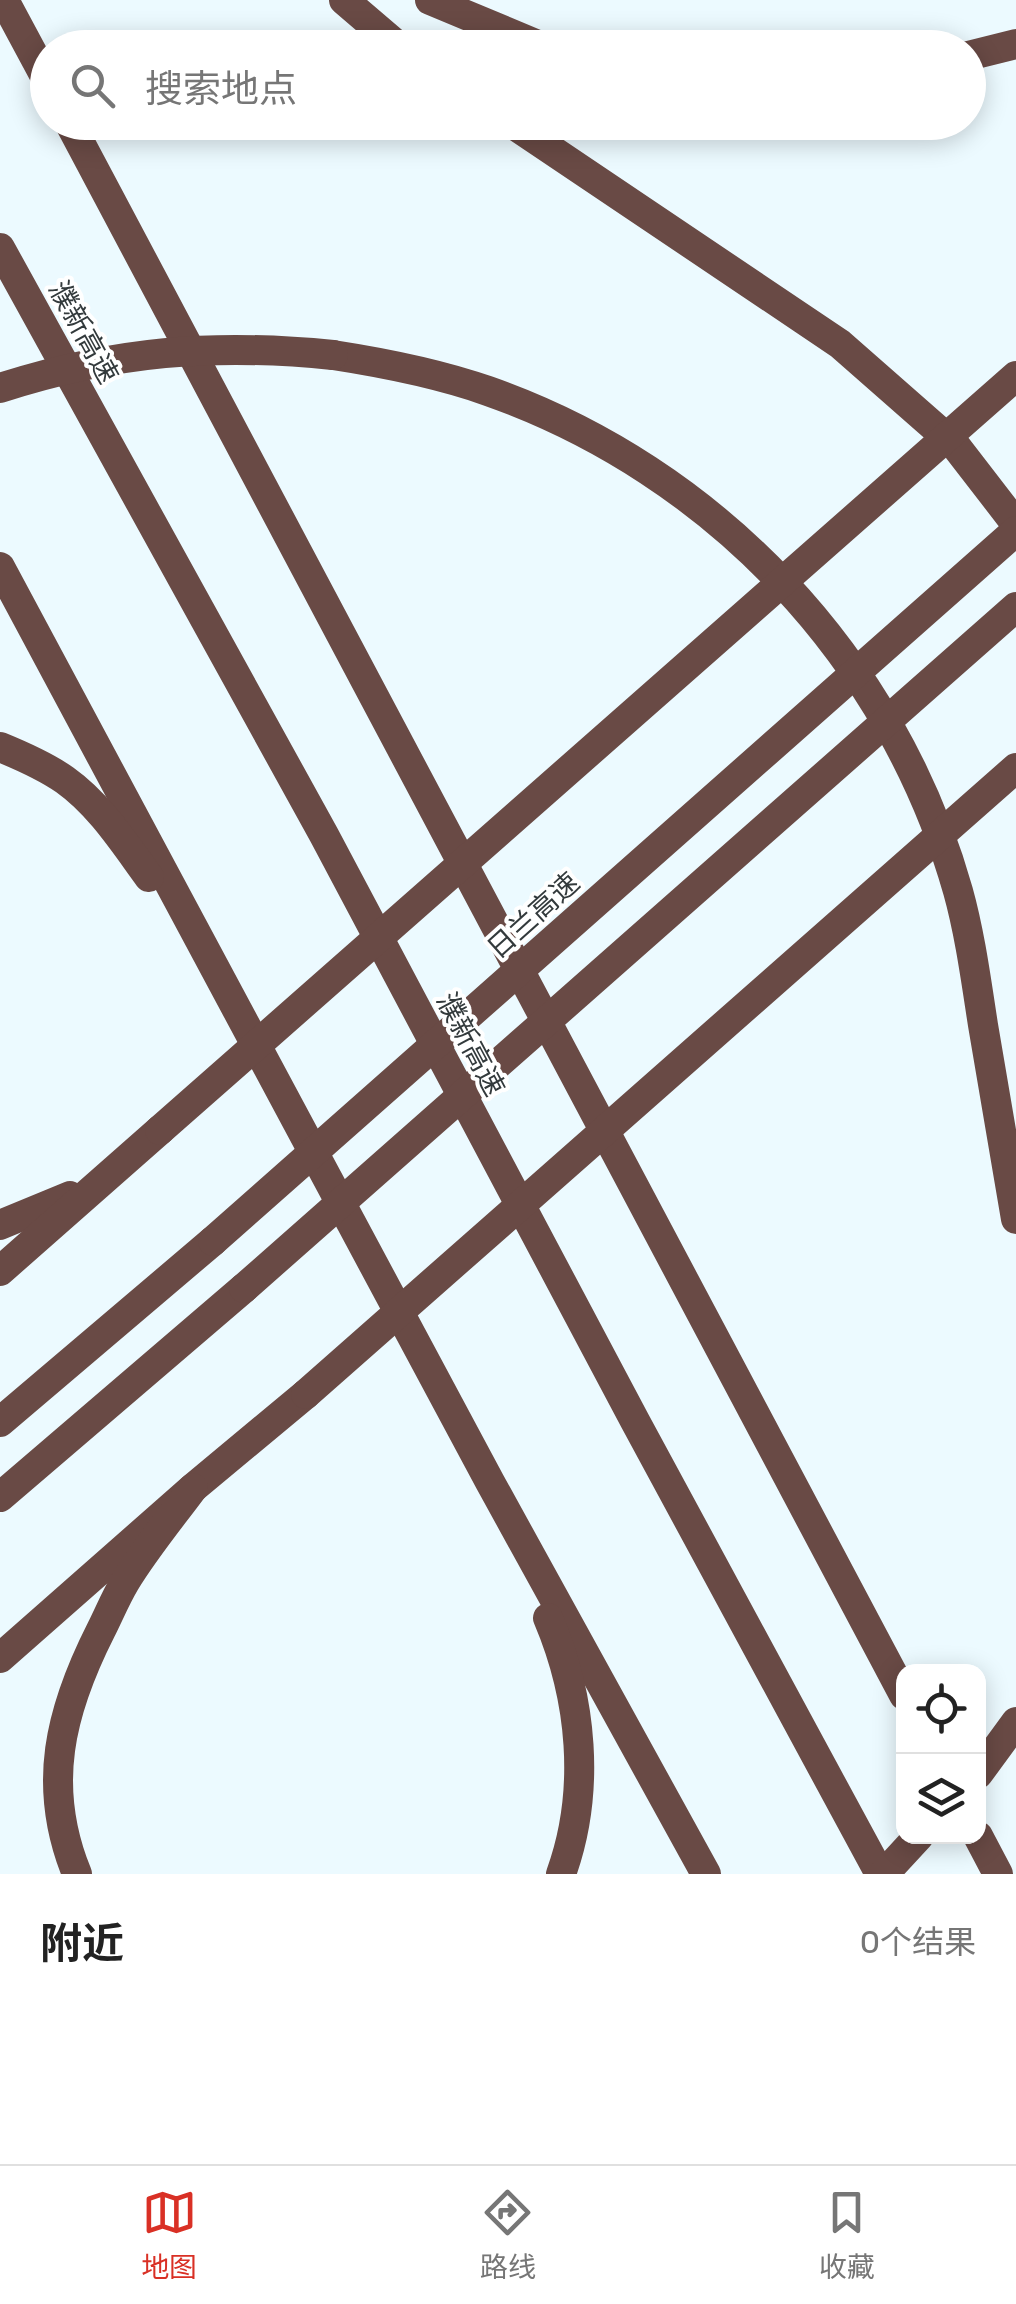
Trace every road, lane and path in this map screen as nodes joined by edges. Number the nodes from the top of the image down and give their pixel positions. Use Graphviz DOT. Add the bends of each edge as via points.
graph roads {
  1 [pos="4,0"];
  2 [pos="344,0"];
  3 [pos="430,0"];
  4 [pos="379,30"];
  5 [pos="502,30"];
  6 [pos="1016,44"];
  7 [pos="30,48"];
  8 [pos="986,52"];
  9 [pos="79,140"];
  10 [pos="536,140"];
  11 [pos="0,248"];
  12 [pos="1016,376"];
  13 [pos="0,388"];
  14 [pos="1016,528"];
  15 [pos="0,566"];
  16 [pos="1016,607"];
  17 [pos="0,746"];
  18 [pos="1016,768"];
  19 [pos="216,970"];
  20 [pos="100,1183"];
  21 [pos="1016,1219"];
  22 [pos="0,1225"];
  23 [pos="0,1271"];
  24 [pos="0,1422"];
  25 [pos="490,1482"];
  26 [pos="193,1488"];
  27 [pos="0,1497"];
  28 [pos="0,1658"];
  29 [pos="896,1681"];
  30 [pos="1016,1722"];
  31 [pos="986,1763"];
  32 [pos="911,1844"];
  33 [pos="982,1844"];
  34 [pos="78,1874"];
  35 [pos="561,1874"];
  36 [pos="706,1874"];
  37 [pos="882,1874"];
  38 [pos="998,1874"];
  1 -- 7 [label="highway"];
  2 -- 4 [label="highway"];
  3 -- 5 [label="highway"];
  6 -- 8 [label="highway"];
  9 -- 29 [label="highway"];
  10 -- 14 [label="highway" via="840,344 956,445"];
  11 -- 37 [label="highway, 濮新高速"];
  12 -- 20 [label="highway, bridge"];
  13 -- 21 [label="highway, bridge" via="142,354 238,348 333,355 437,375 536,410 615,449 716,518 834,640 920,786 958,892"];
  14 -- 24 [label="highway, 日兰高速, bridge"];
  15 -- 19 [label="highway"];
  16 -- 27 [label="highway, bridge"];
  17 -- 19 [label="highway" via="66,780 103,814"];
  18 -- 26 [label="highway, bridge"];
  19 -- 25 [label="highway"];
  20 -- 22 [label="highway"];
  20 -- 23 [label="highway"];
  25 -- 35 [label="highway" via="559,1644 575,1705 580,1776"];
  25 -- 36 [label="highway"];
  26 -- 28 [label="highway"];
  26 -- 34 [label="highway" via="124,1582 70,1698 59,1797"];
  30 -- 31 [label="highway"];
  32 -- 37 [label="highway"];
  33 -- 38 [label="highway"];
}
